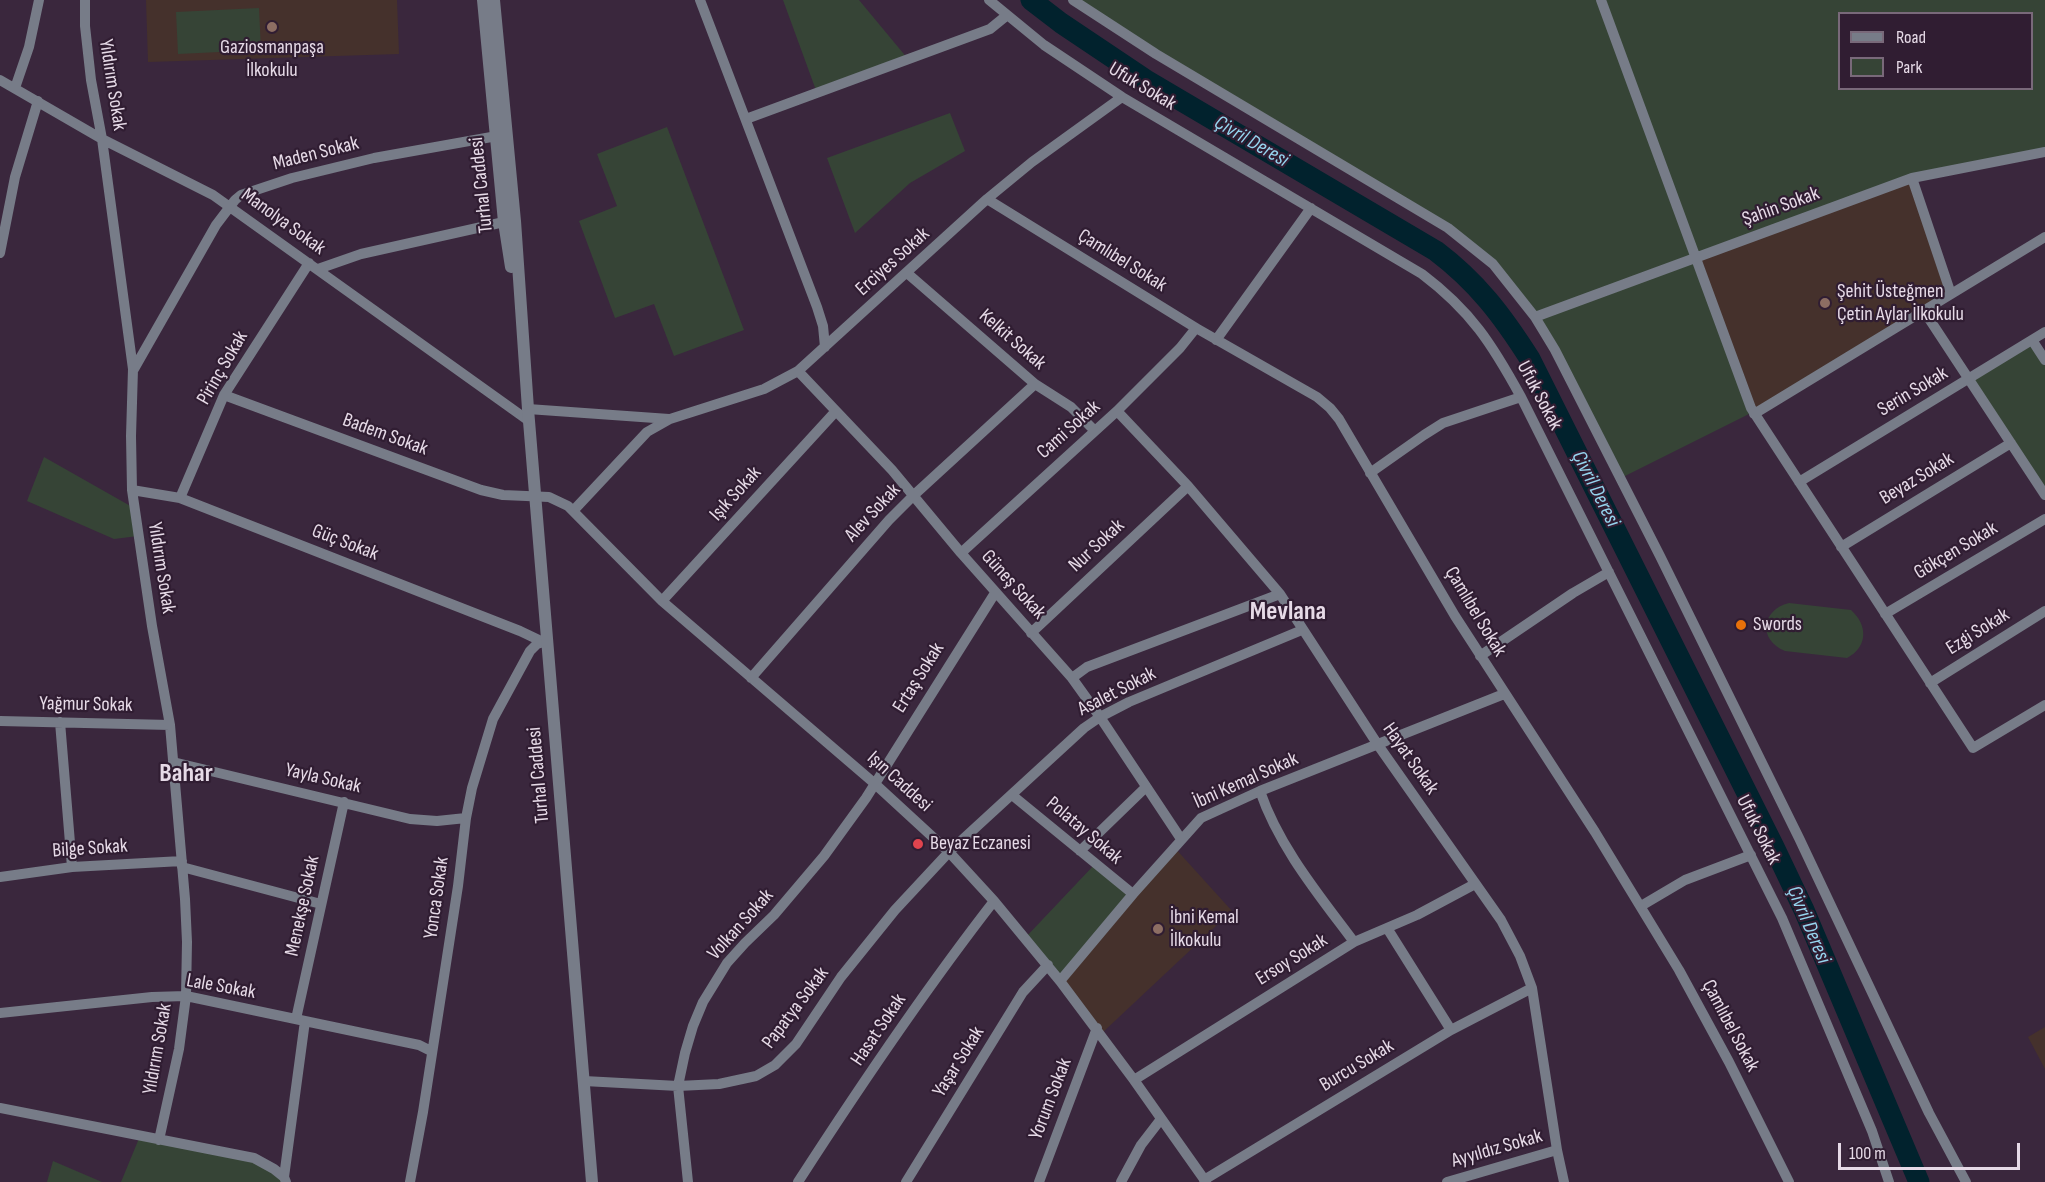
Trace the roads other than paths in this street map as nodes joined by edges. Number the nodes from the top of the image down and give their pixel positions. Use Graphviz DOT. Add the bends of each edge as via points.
graph roads {
  1 [pos="39,0"];
  2 [pos="85,0"];
  3 [pos="483,0"];
  4 [pos="494,0"];
  5 [pos="700,0"];
  6 [pos="989,0"];
  7 [pos="1073,0"];
  8 [pos="1601,0"];
  9 [pos="1006,16"];
  10 [pos="0,80"];
  11 [pos="15,88"];
  12 [pos="1122,97"];
  13 [pos="38,101"];
  14 [pos="746,119"];
  15 [pos="497,136"];
  16 [pos="102,139"];
  17 [pos="2045,152"];
  18 [pos="1912,178"];
  19 [pos="987,199"];
  20 [pos="230,206"];
  21 [pos="1311,208"];
  22 [pos="504,222"];
  23 [pos="2045,237"];
  24 [pos="0,253"];
  25 [pos="1695,257"];
  26 [pos="314,266"];
  27 [pos="907,273"];
  28 [pos="1951,294"];
  29 [pos="1924,311"];
  30 [pos="1535,317"];
  31 [pos="1196,328"];
  32 [pos="2045,332"];
  33 [pos="1216,340"];
  34 [pos="2032,340"];
  35 [pos="825,347"];
  36 [pos="2045,360"];
  37 [pos="524,365"];
  38 [pos="133,369"];
  39 [pos="798,371"];
  40 [pos="1969,378"];
  41 [pos="1035,384"];
  42 [pos="224,395"];
  43 [pos="1521,397"];
  44 [pos="836,411"];
  45 [pos="1117,411"];
  46 [pos="1754,414"];
  47 [pos="528,415"];
  48 [pos="670,419"];
  49 [pos="1095,431"];
  50 [pos="2011,443"];
  51 [pos="1370,472"];
  52 [pos="1799,482"];
  53 [pos="1188,486"];
  54 [pos="132,490"];
  55 [pos="914,495"];
  56 [pos="2045,495"];
  57 [pos="535,496"];
  58 [pos="180,498"];
  59 [pos="573,511"];
  60 [pos="2045,519"];
  61 [pos="1841,547"];
  62 [pos="961,553"];
  63 [pos="1609,572"];
  64 [pos="995,592"];
  65 [pos="1280,594"];
  66 [pos="662,601"];
  67 [pos="2045,611"];
  68 [pos="1886,614"];
  69 [pos="1302,630"];
  70 [pos="1032,633"];
  71 [pos="544,641"];
  72 [pos="1480,656"];
  73 [pos="751,678"];
  74 [pos="1072,678"];
  75 [pos="1930,683"];
  76 [pos="1504,694"];
  77 [pos="2045,705"];
  78 [pos="1101,717"];
  79 [pos="0,721"];
  80 [pos="60,722"];
  81 [pos="170,725"];
  82 [pos="1378,745"];
  83 [pos="173,762"];
  84 [pos="874,783"];
  85 [pos="1146,787"];
  86 [pos="1260,791"];
  87 [pos="1012,795"];
  88 [pos="344,802"];
  89 [pos="466,818"];
  90 [pos="1181,839"];
  91 [pos="1080,851"];
  92 [pos="949,852"];
  93 [pos="1751,855"];
  94 [pos="182,864"];
  95 [pos="72,867"];
  96 [pos="0,877"];
  97 [pos="1475,884"];
  98 [pos="1133,894"];
  99 [pos="994,901"];
  100 [pos="321,904"];
  101 [pos="1641,906"];
  102 [pos="1387,928"];
  103 [pos="1354,942"];
  104 [pos="1048,964"];
  105 [pos="1060,981"];
  106 [pos="1532,988"];
  107 [pos="186,996"];
  108 [pos="0,1013"];
  109 [pos="300,1020"];
  110 [pos="1097,1028"];
  111 [pos="1451,1030"];
  112 [pos="431,1051"];
  113 [pos="1134,1080"];
  114 [pos="584,1081"];
  115 [pos="678,1086"];
  116 [pos="0,1108"];
  117 [pos="1929,1113"];
  118 [pos="1161,1119"];
  119 [pos="159,1140"];
  120 [pos="1557,1150"];
  121 [pos="285,1180"];
  122 [pos="1205,1181"];
  123 [pos="410,1182"];
  124 [pos="591,1182"];
  125 [pos="688,1182"];
  126 [pos="798,1182"];
  127 [pos="906,1182"];
  128 [pos="1039,1182"];
  129 [pos="1121,1182"];
  130 [pos="1447,1182"];
  131 [pos="1564,1182"];
  132 [pos="1789,1182"];
  133 [pos="1889,1182"];
  134 [pos="1957,1182"];
  135 [pos="1966,1182"];
  1 -- 11 [label="street"];
  2 -- 16 [label="street, Yıldırım Sokak" via="90,69"];
  3 -- 15 [label="street, Turhal Caddesi"];
  4 -- 37 [label="street, Turhal Caddesi"];
  5 -- 14 [label="street"];
  6 -- 9 [label="street, Ufuk Sokak"];
  7 -- 30 [label="street" via="1156,54 1448,228 1493,264"];
  8 -- 25 [label="street"];
  9 -- 12 [label="street, Ufuk Sokak"];
  9 -- 14 [label="street" via="990,29"];
  10 -- 11 [label="street, Manolya Sokak"];
  11 -- 13 [label="street, Manolya Sokak"];
  12 -- 19 [label="street, Erciyes Sokak"];
  12 -- 21 [label="street, Ufuk Sokak"];
  13 -- 16 [label="street, Manolya Sokak"];
  13 -- 24 [label="street" via="15,177"];
  14 -- 35 [label="street" via="817,307"];
  15 -- 20 [label="street, Maden Sokak" via="374,158 292,178 242,195"];
  15 -- 22 [label="street, Turhal Caddesi"];
  16 -- 20 [label="street, Manolya Sokak"];
  16 -- 38 [label="street, Yıldırım Sokak"];
  17 -- 18 [label="street, Şahin Sokak"];
  18 -- 25 [label="street, Şahin Sokak"];
  18 -- 28 [label="street"];
  19 -- 27 [label="street, Erciyes Sokak"];
  19 -- 31 [label="street, Çamlıbel Sokak"];
  20 -- 26 [label="street, Manolya Sokak"];
  20 -- 38 [label="street, Maden Sokak"];
  21 -- 33 [label="street"];
  21 -- 43 [label="street, Ufuk Sokak" via="1422,274 1456,302 1491,344"];
  22 -- 26 [label="street"];
  22 -- 37 [label="street, Turhal Caddesi"];
  23 -- 28 [label="street"];
  25 -- 30 [label="street, Şahin Sokak"];
  25 -- 46 [label="street"];
  26 -- 42 [label="street, Pirinç Sokak"];
  26 -- 47 [label="street, Manolya Sokak"];
  27 -- 35 [label="street, Erciyes Sokak"];
  27 -- 41 [label="street, Kelkit Sokak"];
  28 -- 29 [label="street"];
  29 -- 40 [label="street"];
  29 -- 46 [label="street"];
  30 -- 117 [label="street" via="1660,556"];
  31 -- 33 [label="street, Çamlıbel Sokak"];
  31 -- 45 [label="street, Cami Sokak"];
  32 -- 34 [label="street, Serin Sokak"];
  33 -- 51 [label="street, Çamlıbel Sokak" via="1330,408"];
  34 -- 36 [label="street"];
  34 -- 40 [label="street, Serin Sokak"];
  35 -- 39 [label="street, Erciyes Sokak"];
  37 -- 47 [label="street, Turhal Caddesi"];
  38 -- 54 [label="street, Yıldırım Sokak"];
  39 -- 44 [label="street, Güneş Sokak"];
  39 -- 48 [label="street, Erciyes Sokak" via="764,389"];
  40 -- 50 [label="street"];
  40 -- 52 [label="street, Serin Sokak"];
  41 -- 49 [label="street, Kelkit Sokak" via="1071,407"];
  41 -- 55 [label="street, Alev Sokak"];
  42 -- 57 [label="street, Badem Sokak" via="481,490"];
  42 -- 58 [label="street, Pirinç Sokak"];
  43 -- 51 [label="street" via="1443,423"];
  43 -- 63 [label="street, Ufuk Sokak"];
  44 -- 55 [label="street, Güneş Sokak"];
  44 -- 66 [label="street, Işık Sokak"];
  45 -- 49 [label="street, Cami Sokak"];
  45 -- 53 [label="street, Hayat Sokak"];
  46 -- 52 [label="street"];
  47 -- 48 [label="street, Erciyes Sokak"];
  47 -- 57 [label="street, Turhal Caddesi"];
  48 -- 59 [label="street, Erciyes Sokak" via="647,432"];
  49 -- 62 [label="street, Cami Sokak"];
  50 -- 56 [label="street"];
  50 -- 61 [label="street, Beyaz Sokak"];
  51 -- 72 [label="street, Çamlıbel Sokak"];
  52 -- 61 [label="street"];
  53 -- 65 [label="street, Hayat Sokak"];
  53 -- 70 [label="street, Nur Sokak"];
  54 -- 58 [label="street, Güç Sokak"];
  54 -- 81 [label="street, Yıldırım Sokak"];
  55 -- 62 [label="street, Güneş Sokak"];
  55 -- 73 [label="street, Alev Sokak"];
  57 -- 59 [label="street, Işın Caddesi" via="556,498"];
  57 -- 71 [label="street, Turhal Caddesi"];
  58 -- 71 [label="street, Güç Sokak"];
  59 -- 66 [label="street, Işın Caddesi"];
  60 -- 68 [label="street, Gökçen Sokak"];
  61 -- 68 [label="street"];
  62 -- 64 [label="street, Güneş Sokak"];
  63 -- 72 [label="street"];
  63 -- 93 [label="street, Ufuk Sokak"];
  64 -- 70 [label="street, Güneş Sokak"];
  64 -- 84 [label="street, Ertaş Sokak"];
  65 -- 69 [label="street, Hayat Sokak"];
  65 -- 74 [label="street" via="1087,667"];
  66 -- 73 [label="street, Işın Caddesi"];
  67 -- 75 [label="street, Ezgi Sokak"];
  68 -- 75 [label="street"];
  69 -- 78 [label="street, Asalet Sokak"];
  69 -- 82 [label="street, Hayat Sokak"];
  70 -- 74 [label="street, Güneş Sokak"];
  71 -- 89 [label="street, Yonca Sokak" via="530,651 493,719"];
  71 -- 114 [label="street, Turhal Caddesi"];
  72 -- 76 [label="street, Çamlıbel Sokak"];
  73 -- 84 [label="street, Işın Caddesi"];
  74 -- 78 [label="street, Güneş Sokak"];
  75 -- 77 [label="street" via="1973,748"];
  76 -- 82 [label="street, İbni Kemal Sokak"];
  76 -- 101 [label="street, Çamlıbel Sokak"];
  78 -- 85 [label="street, Güneş Sokak"];
  78 -- 87 [label="street, Asalet Sokak" via="1065,744"];
  79 -- 80 [label="street, Yağmur Sokak"];
  80 -- 81 [label="street, Yağmur Sokak"];
  80 -- 95 [label="street"];
  81 -- 83 [label="street, Yıldırım Sokak"];
  82 -- 86 [label="street, İbni Kemal Sokak"];
  82 -- 97 [label="street, Hayat Sokak"];
  83 -- 88 [label="street, Yayla Sokak"];
  83 -- 94 [label="street, Yıldırım Sokak"];
  84 -- 92 [label="street, Işın Caddesi"];
  84 -- 115 [label="street, Volkan Sokak" via="824,856 727,963 693,1026"];
  85 -- 90 [label="street, Güneş Sokak"];
  85 -- 91 [label="street"];
  86 -- 90 [label="street, İbni Kemal Sokak" via="1201,818"];
  86 -- 103 [label="street" via="1299,867"];
  87 -- 91 [label="street, Polatay Sokak"];
  87 -- 92 [label="street, Asalet Sokak"];
  88 -- 89 [label="street, Yayla Sokak" via="425,821"];
  88 -- 100 [label="street, Menekşe Sokak"];
  89 -- 112 [label="street, Yonca Sokak"];
  90 -- 98 [label="street, İbni Kemal Sokak"];
  91 -- 98 [label="street, Polatay Sokak"];
  92 -- 99 [label="street, Işın Caddesi"];
  92 -- 115 [label="street, Papatya Sokak" via="895,910 841,977 796,1044 775,1065 756,1076 733,1082"];
  93 -- 101 [label="street" via="1679,883"];
  93 -- 133 [label="street, Ufuk Sokak" via="1782,918 1872,1131"];
  94 -- 95 [label="street, Bilge Sokak"];
  94 -- 100 [label="street, Bilge Sokak"];
  94 -- 107 [label="street, Yıldırım Sokak"];
  95 -- 96 [label="street, Bilge Sokak"];
  97 -- 102 [label="street, Ersoy Sokak"];
  97 -- 106 [label="street, Hayat Sokak" via="1512,939"];
  98 -- 105 [label="street, İbni Kemal Sokak"];
  99 -- 104 [label="street, Işın Caddesi"];
  99 -- 126 [label="street, Hasat Sokak" via="950,957"];
  100 -- 109 [label="street, Menekşe Sokak"];
  101 -- 132 [label="street, Çamlıbel Sokak" via="1729,1062"];
  102 -- 103 [label="street, Ersoy Sokak"];
  102 -- 111 [label="street"];
  103 -- 113 [label="street, Ersoy Sokak"];
  104 -- 105 [label="street, Işın Caddesi"];
  104 -- 127 [label="street, Yaşar Sokak" via="1023,992"];
  105 -- 110 [label="street, Işın Caddesi"];
  106 -- 111 [label="street, Burcu Sokak"];
  106 -- 120 [label="street, Hayat Sokak"];
  107 -- 108 [label="street, Lale Sokak"];
  107 -- 109 [label="street, Lale Sokak"];
  107 -- 119 [label="street, Yıldırım Sokak"];
  109 -- 112 [label="street, Lale Sokak"];
  109 -- 121 [label="street, Menekşe Sokak"];
  110 -- 113 [label="street, Işın Caddesi"];
  110 -- 128 [label="street, Yorum Sokak"];
  111 -- 122 [label="street, Burcu Sokak"];
  112 -- 123 [label="street, Yonca Sokak"];
  113 -- 118 [label="street, Işın Caddesi"];
  114 -- 115 [label="street, Papatya Sokak"];
  114 -- 124 [label="street, Turhal Caddesi"];
  115 -- 125 [label="street, Volkan Sokak"];
  116 -- 119 [label="street"];
  117 -- 134 [label="street"];
  117 -- 135 [label="street"];
  118 -- 122 [label="street, Işın Caddesi"];
  118 -- 129 [label="street"];
  119 -- 121 [label="street" via="254,1158"];
  120 -- 130 [label="street, Ayyıldız Sokak"];
  120 -- 131 [label="street, Hayat Sokak"];
}
